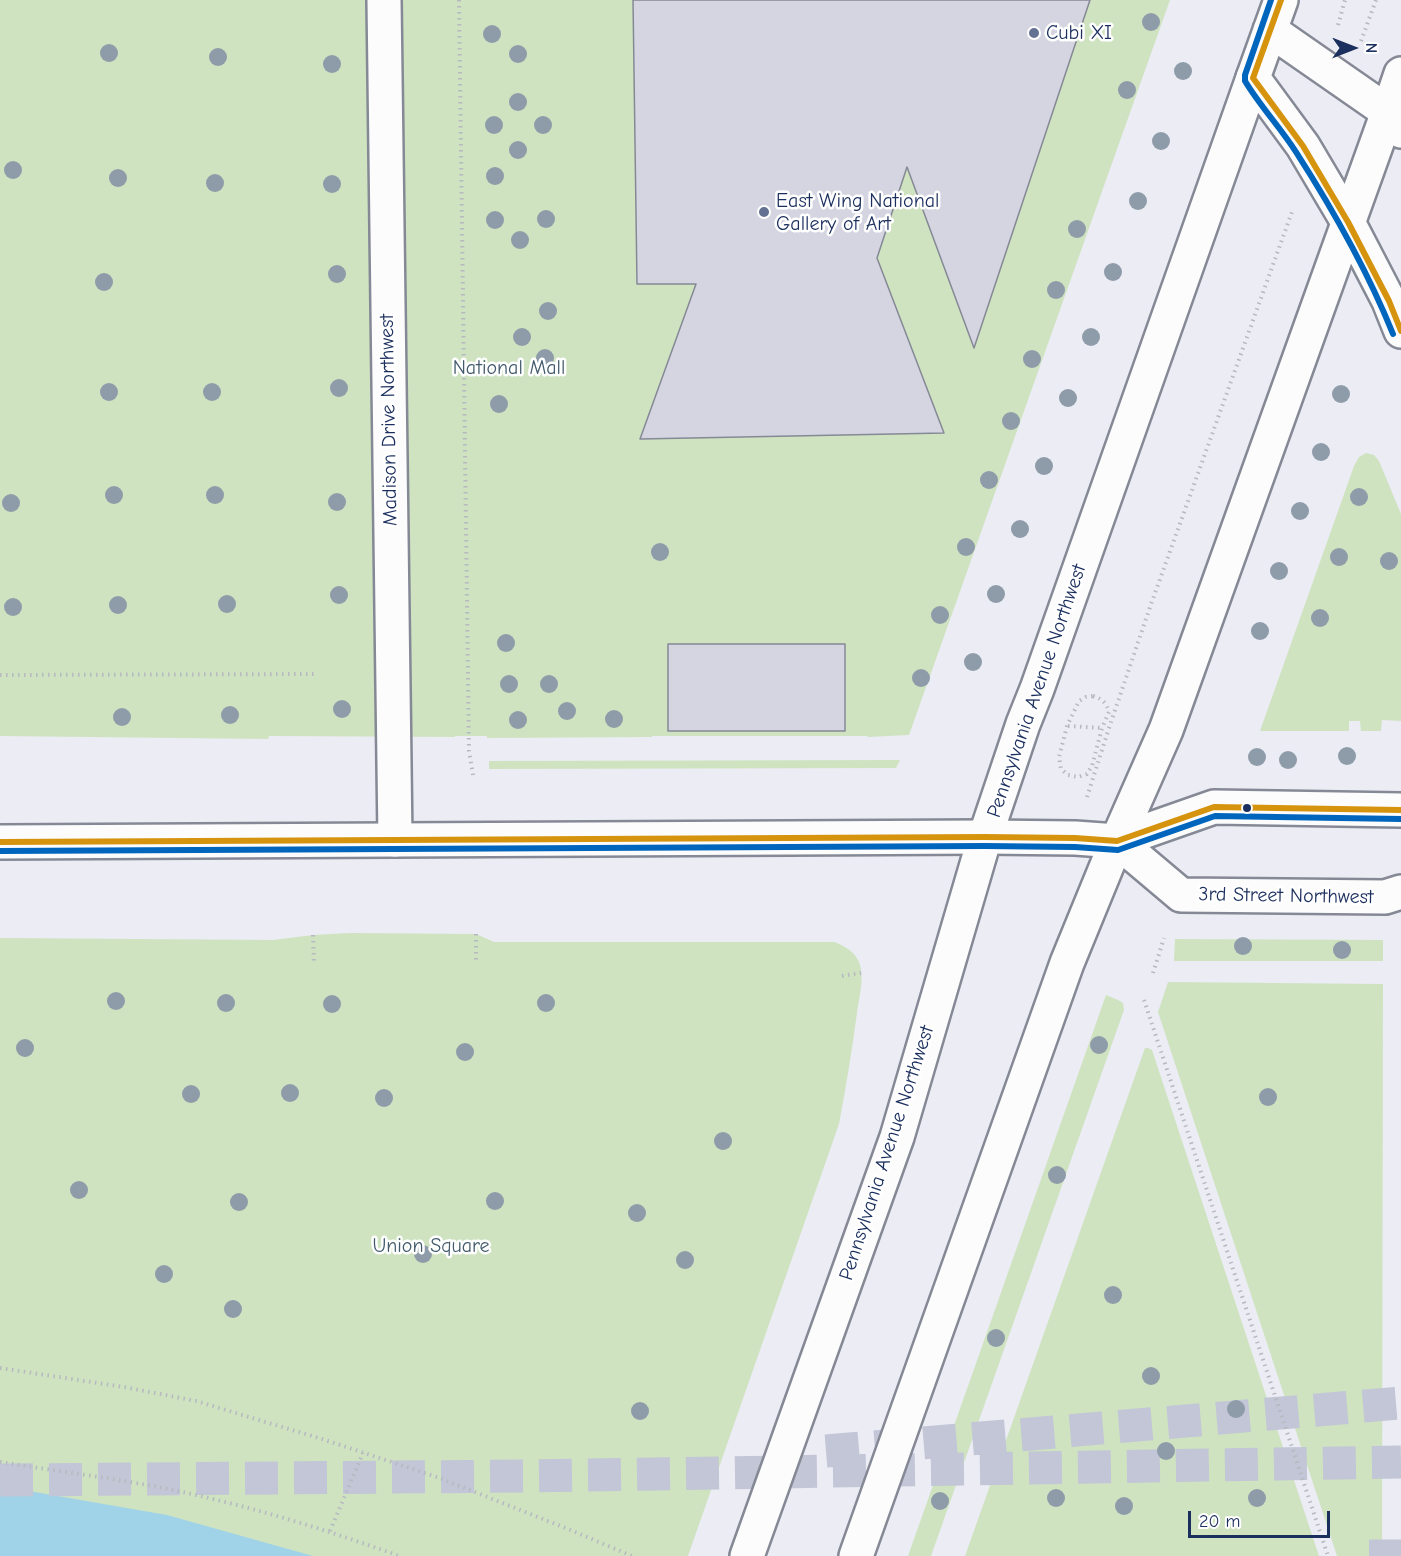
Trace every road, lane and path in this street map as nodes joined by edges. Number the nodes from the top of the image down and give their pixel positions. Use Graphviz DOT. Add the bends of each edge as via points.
graph roads {
  1 [pos="384,0"];
  2 [pos="459,0"];
  3 [pos="1275,15"];
  4 [pos="1401,74"];
  5 [pos="1253,78"];
  6 [pos="1394,121"];
  7 [pos="1291,213"];
  8 [pos="1348,222"];
  9 [pos="1401,331"];
  10 [pos="316,674"];
  11 [pos="0,675"];
  12 [pos="1067,726"];
  13 [pos="1102,728"];
  14 [pos="473,775"];
  15 [pos="1401,810"];
  16 [pos="985,837"];
  17 [pos="1075,838"];
  18 [pos="395,840"];
  19 [pos="0,842"];
  20 [pos="1117,842"];
  21 [pos="1401,892"];
  22 [pos="476,934"];
  23 [pos="313,935"];
  24 [pos="1164,938"];
  25 [pos="314,964"];
  26 [pos="476,964"];
  27 [pos="861,973"];
  28 [pos="1153,973"];
  29 [pos="842,976"];
  30 [pos="1144,1000"];
  31 [pos="0,1368"];
  32 [pos="363,1452"];
  33 [pos="0,1462"];
  34 [pos="330,1531"];
  35 [pos="399,1556"];
  36 [pos="632,1556"];
  37 [pos="747,1556"];
  38 [pos="856,1556"];
  39 [pos="1328,1556"];
  1 -- 18 [label="main road, Madison Drive Northwest"];
  2 -- 14 [label="path" via="469,751"];
  3 -- 5 [label="main road, Pennsylvania Avenue Northwest"];
  3 -- 6 [label="main road"];
  4 -- 6 [label="main road"];
  5 -- 8 [label="main road" via="1303,146"];
  5 -- 16 [label="main road, Pennsylvania Avenue Northwest"];
  6 -- 8 [label="main road"];
  7 -- 17 [label="path" via="1150,607"];
  8 -- 9 [label="main road"];
  8 -- 20 [label="main road" via="1166,730"];
  10 -- 11 [label="path"];
  12 -- 13 [label="path"];
  12 -- 13 [label="path" via="1079,700 1093,696 1100,698 1110,712"];
  12 -- 13 [label="path" via="1059,757 1061,768 1078,777 1087,774 1092,766"];
  15 -- 20 [label="main road" via="1214,807"];
  16 -- 17 [label="main road"];
  16 -- 18 [label="main road"];
  16 -- 37 [label="main road, Pennsylvania Avenue Northwest" via="897,1137"];
  17 -- 20 [label="main road"];
  18 -- 19 [label="main road"];
  20 -- 21 [label="main road, 3rd Street Northwest" via="1181,895 1385,897"];
  20 -- 38 [label="main road" via="1067,963"];
  22 -- 26 [label="path"];
  23 -- 25 [label="path"];
  24 -- 28 [label="path"];
  27 -- 29 [label="path"];
  30 -- 39 [label="path"];
  31 -- 32 [label="path" via="196,1401"];
  32 -- 34 [label="path"];
  32 -- 36 [label="path" via="437,1477"];
  33 -- 34 [label="path" via="154,1486"];
  34 -- 35 [label="path"];
}
